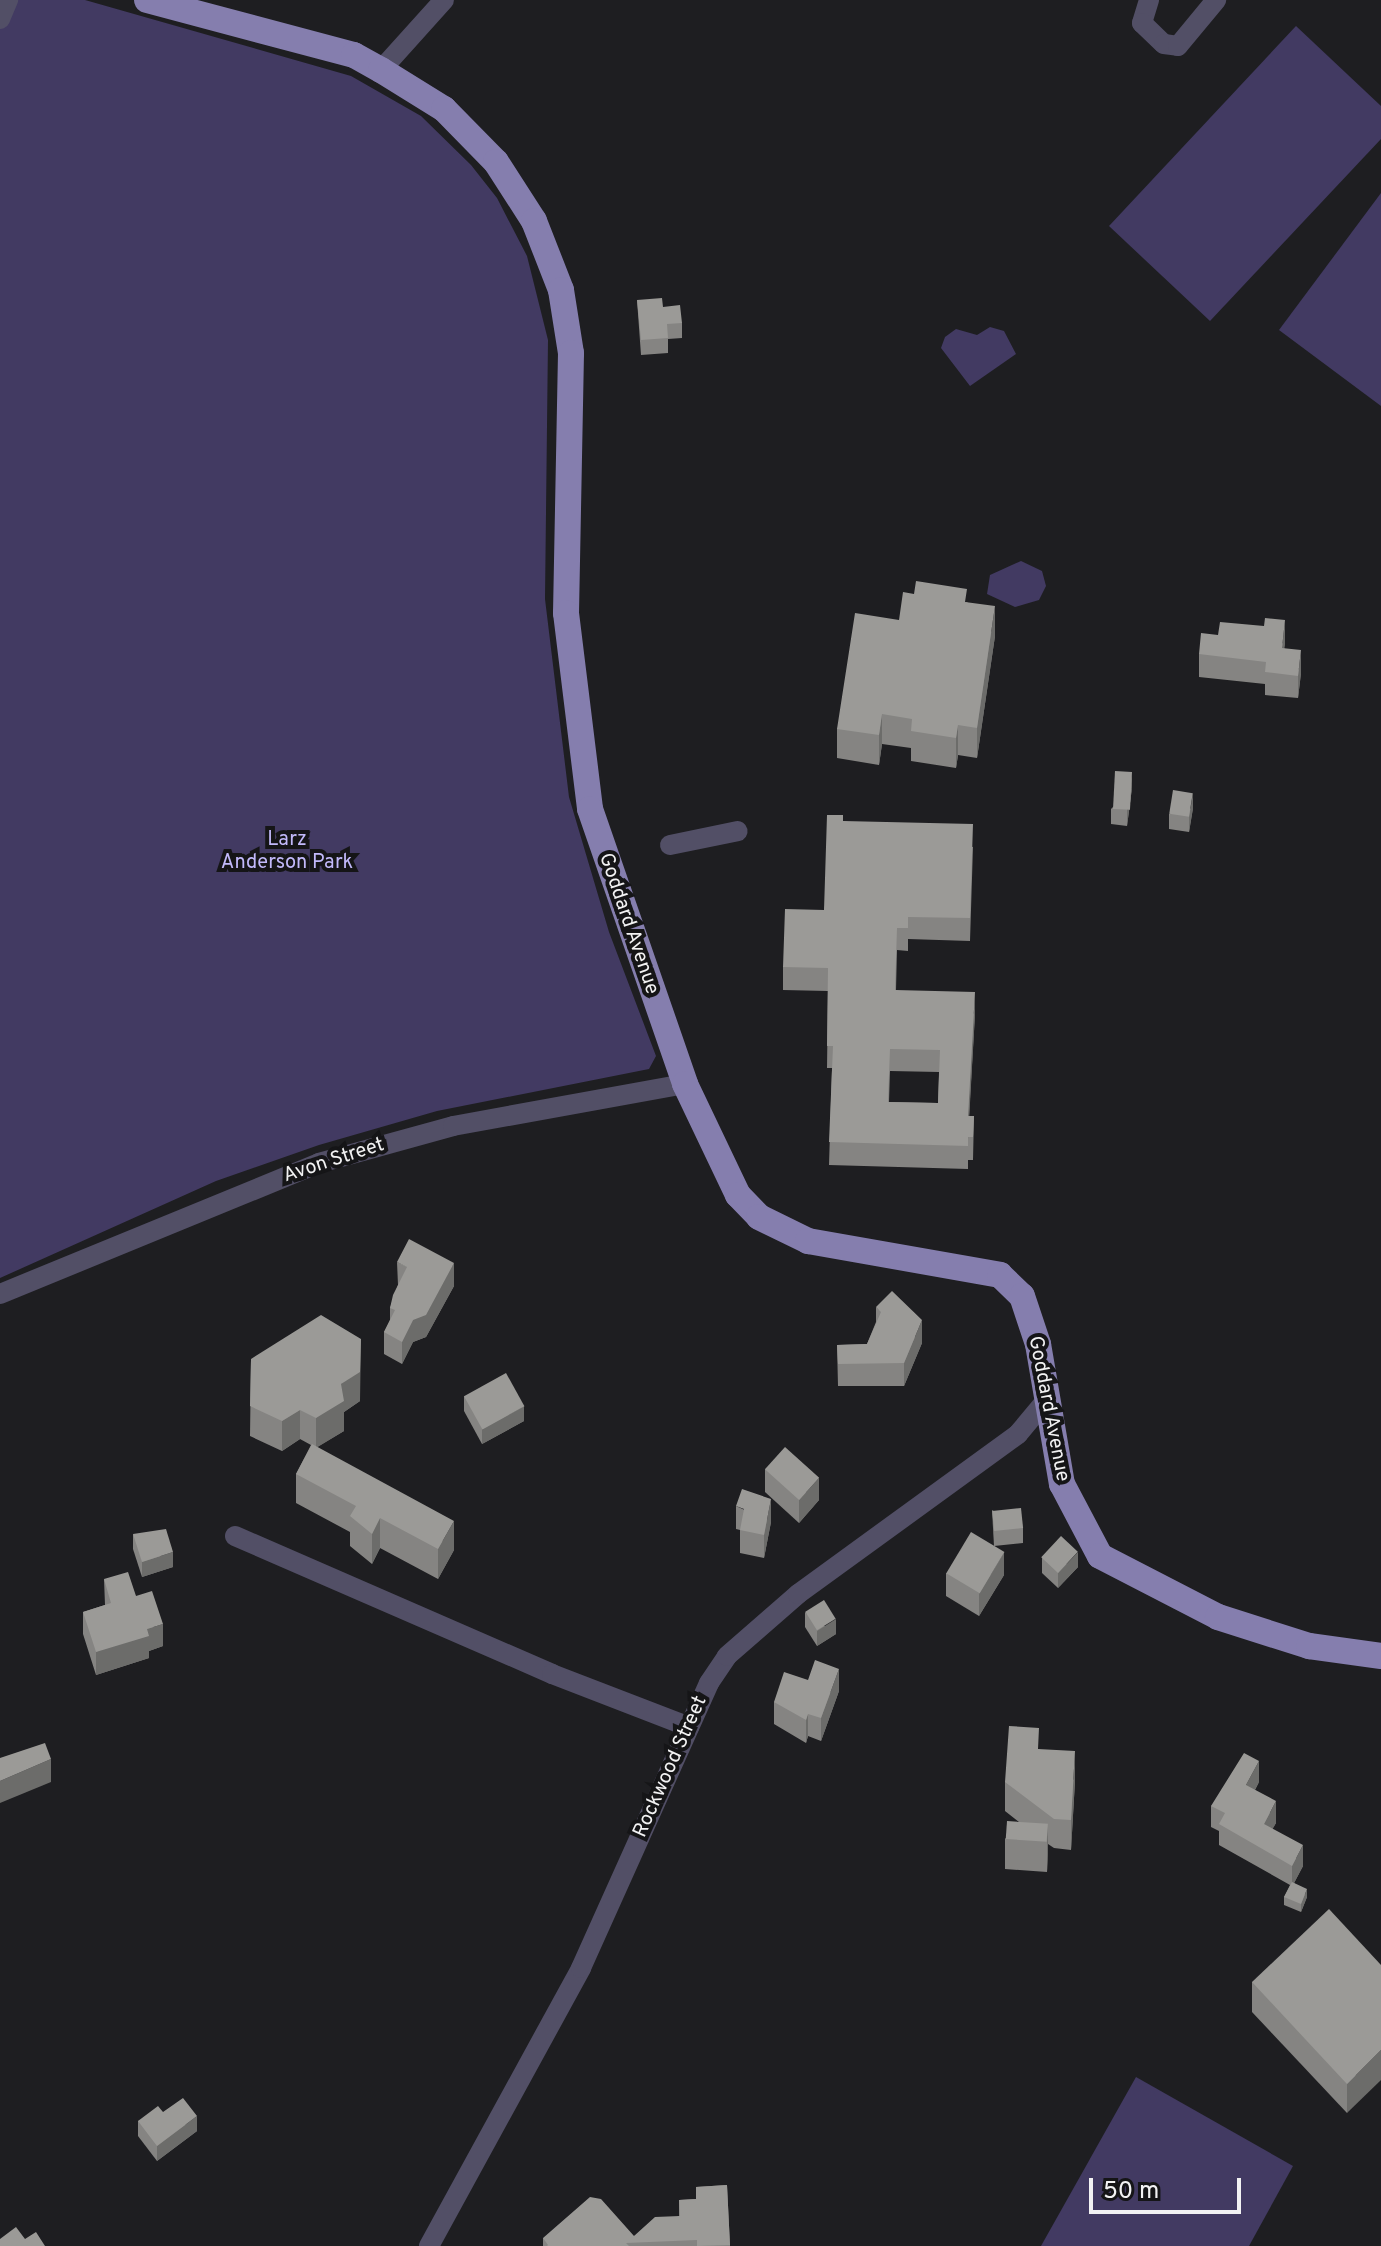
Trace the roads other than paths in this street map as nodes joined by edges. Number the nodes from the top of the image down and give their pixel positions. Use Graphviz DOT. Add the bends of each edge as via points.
graph roads {
  1 [pos="8,0"];
  2 [pos="147,0"];
  3 [pos="444,0"];
  4 [pos="1149,0"];
  5 [pos="1216,0"];
  6 [pos="0,19"];
  7 [pos="381,70"];
  8 [pos="738,831"];
  9 [pos="670,845"];
  10 [pos="685,1084"];
  11 [pos="0,1294"];
  12 [pos="1048,1398"];
  13 [pos="235,1536"];
  14 [pos="1381,1656"];
  15 [pos="689,1727"];
  16 [pos="429,2246"];
  1 -- 6 [label="street"];
  2 -- 7 [label="main road, Goddard Avenue" via="354,55"];
  3 -- 7 [label="street"];
  4 -- 5 [label="street" via="1142,23 1164,44 1178,46"];
  7 -- 10 [label="main road, Goddard Avenue" via="444,109 496,162 534,221 561,290 571,353 566,613 590,809"];
  8 -- 9 [label="street"];
  10 -- 11 [label="street, Avon Street" via="453,1126 319,1163"];
  10 -- 12 [label="main road, Goddard Avenue" via="722,1168 759,1217 808,1241 1000,1275 1022,1296"];
  12 -- 14 [label="main road, Goddard Avenue" via="1062,1484 1100,1556 1218,1617 1309,1646"];
  12 -- 15 [label="street, Rockwood Street" via="1018,1434 798,1594 727,1656"];
  13 -- 15 [label="street" via="552,1674"];
  15 -- 16 [label="street, Rockwood Street" via="581,1968"];
}
